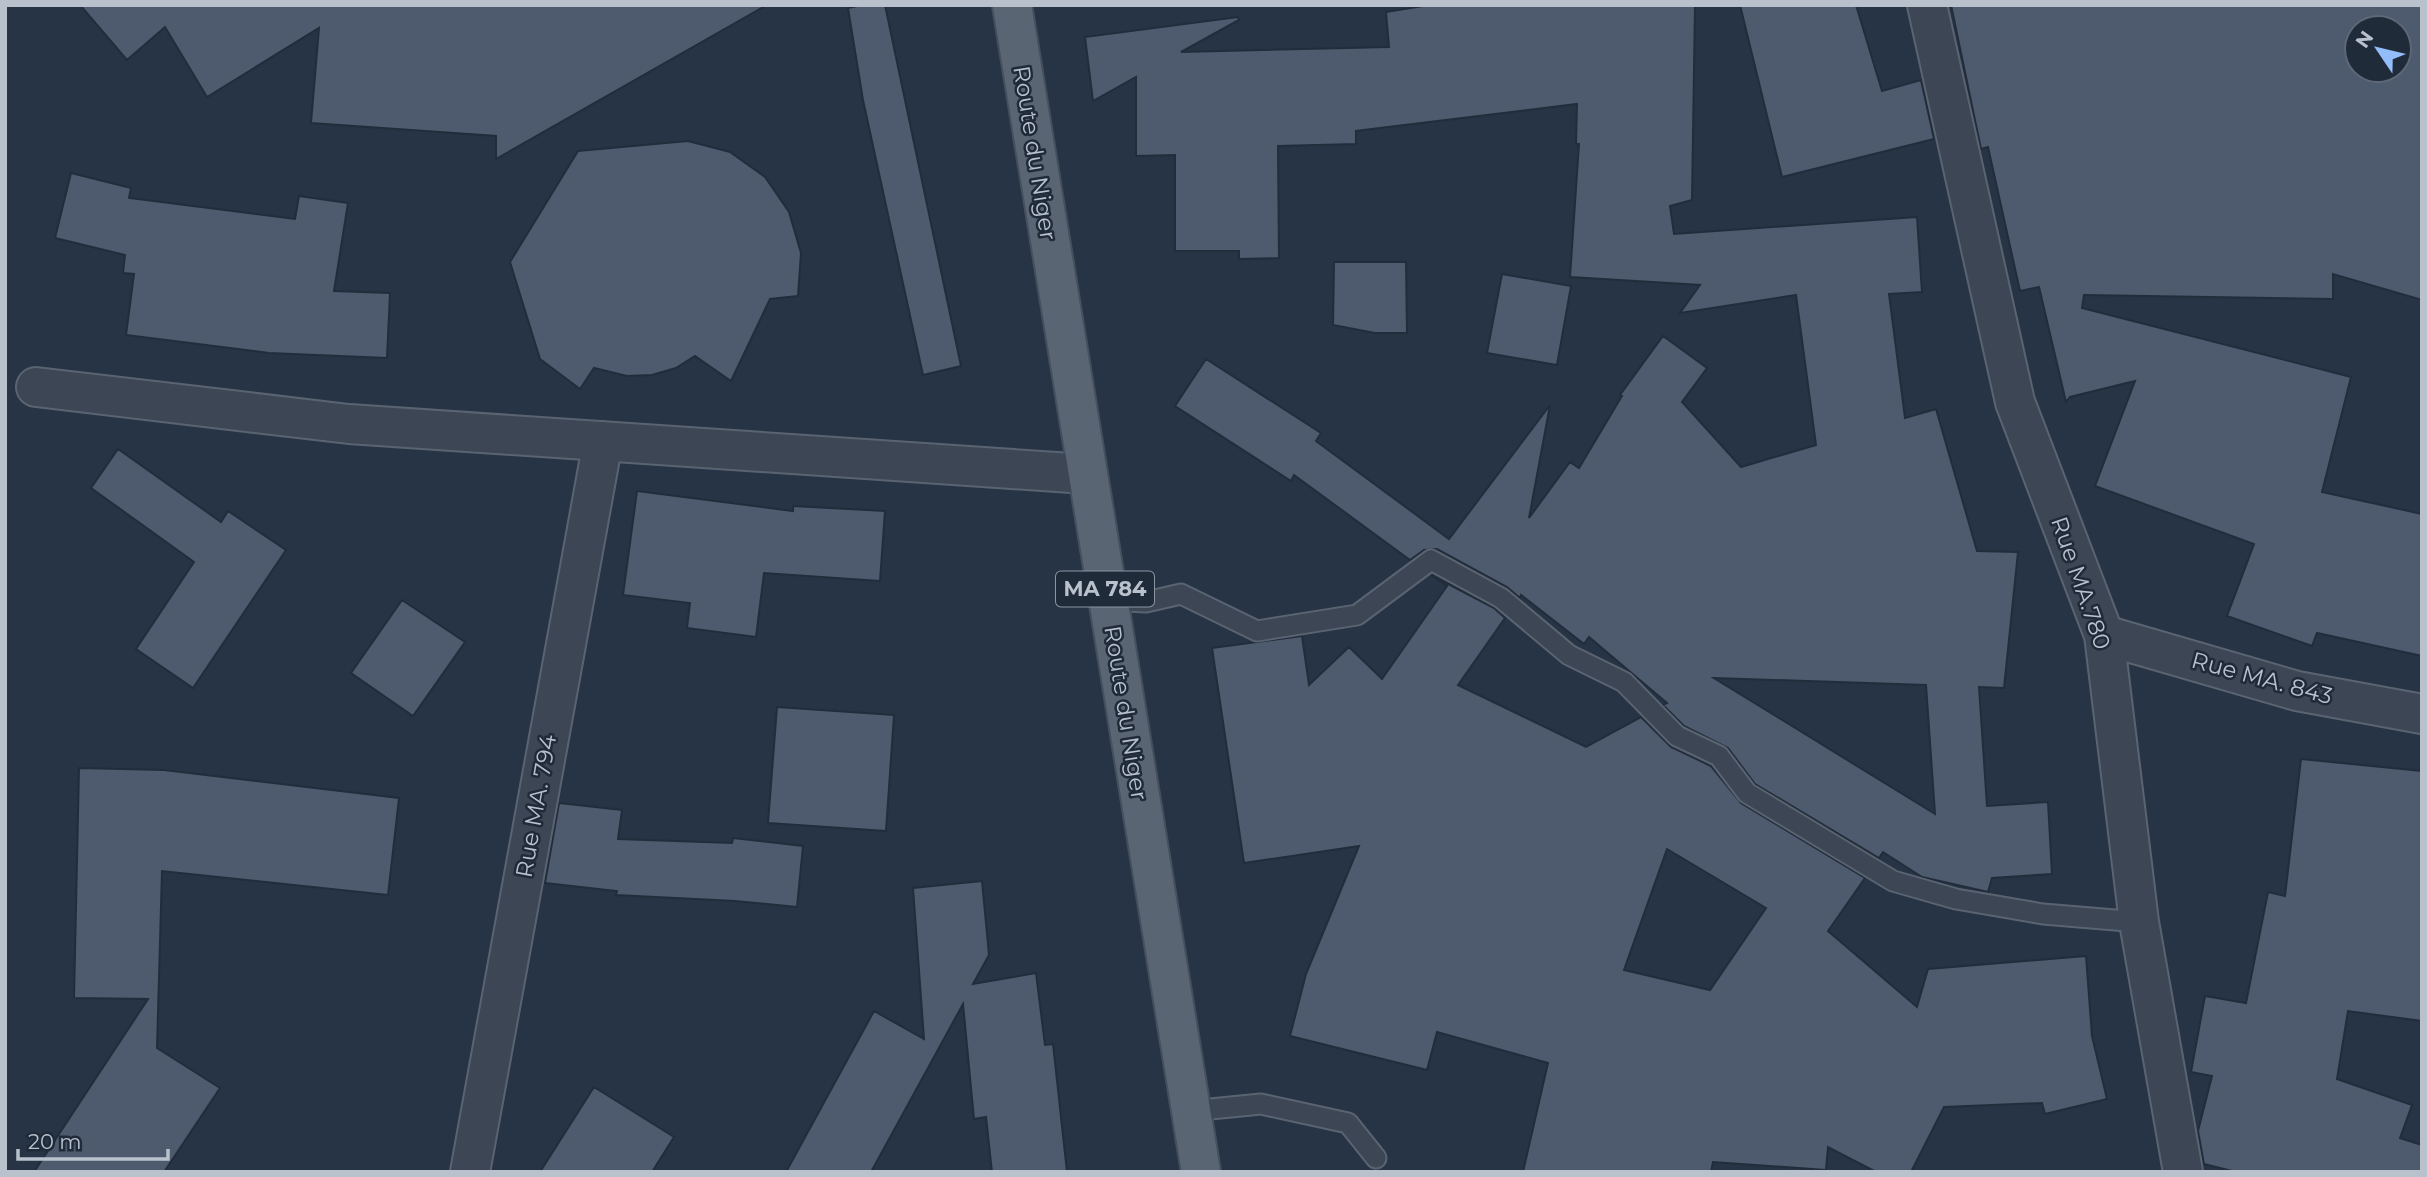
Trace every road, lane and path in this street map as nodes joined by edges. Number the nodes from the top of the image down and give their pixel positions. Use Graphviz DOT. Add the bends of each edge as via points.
graph roads {
  1 [pos="1012,5"];
  2 [pos="1927,5"];
  3 [pos="36,387"];
  4 [pos="603,441"];
  5 [pos="1086,474"];
  6 [pos="1107,600"];
  7 [pos="2104,635"];
  8 [pos="2422,713"];
  9 [pos="2139,922"];
  10 [pos="1190,1111"];
  11 [pos="1376,1158"];
  12 [pos="470,1172"];
  13 [pos="1201,1172"];
  14 [pos="2183,1172"];
  1 -- 5 [label="main road, Route du Niger / MA 784"];
  2 -- 7 [label="street, Rue MA.780" via="2015,402"];
  3 -- 4 [label="street" via="349,424"];
  4 -- 5 [label="street"];
  4 -- 12 [label="street, Rue MA. 794"];
  5 -- 6 [label="main road, Route du Niger / MA 784"];
  6 -- 9 [label="lane" via="1146,602 1181,594 1257,631 1357,615 1431,560 1501,598 1569,655 1623,682 1677,736 1719,756 1747,793 1893,881 1956,899 2043,914"];
  6 -- 10 [label="main road, Route du Niger / MA 784"];
  7 -- 8 [label="street, Rue MA. 843" via="2297,691"];
  7 -- 9 [label="street, Rue MA.780"];
  9 -- 14 [label="street, Rue MA.780"];
  10 -- 11 [label="lane" via="1261,1104 1348,1123"];
  10 -- 13 [label="main road, Route du Niger / MA 784"];
}
